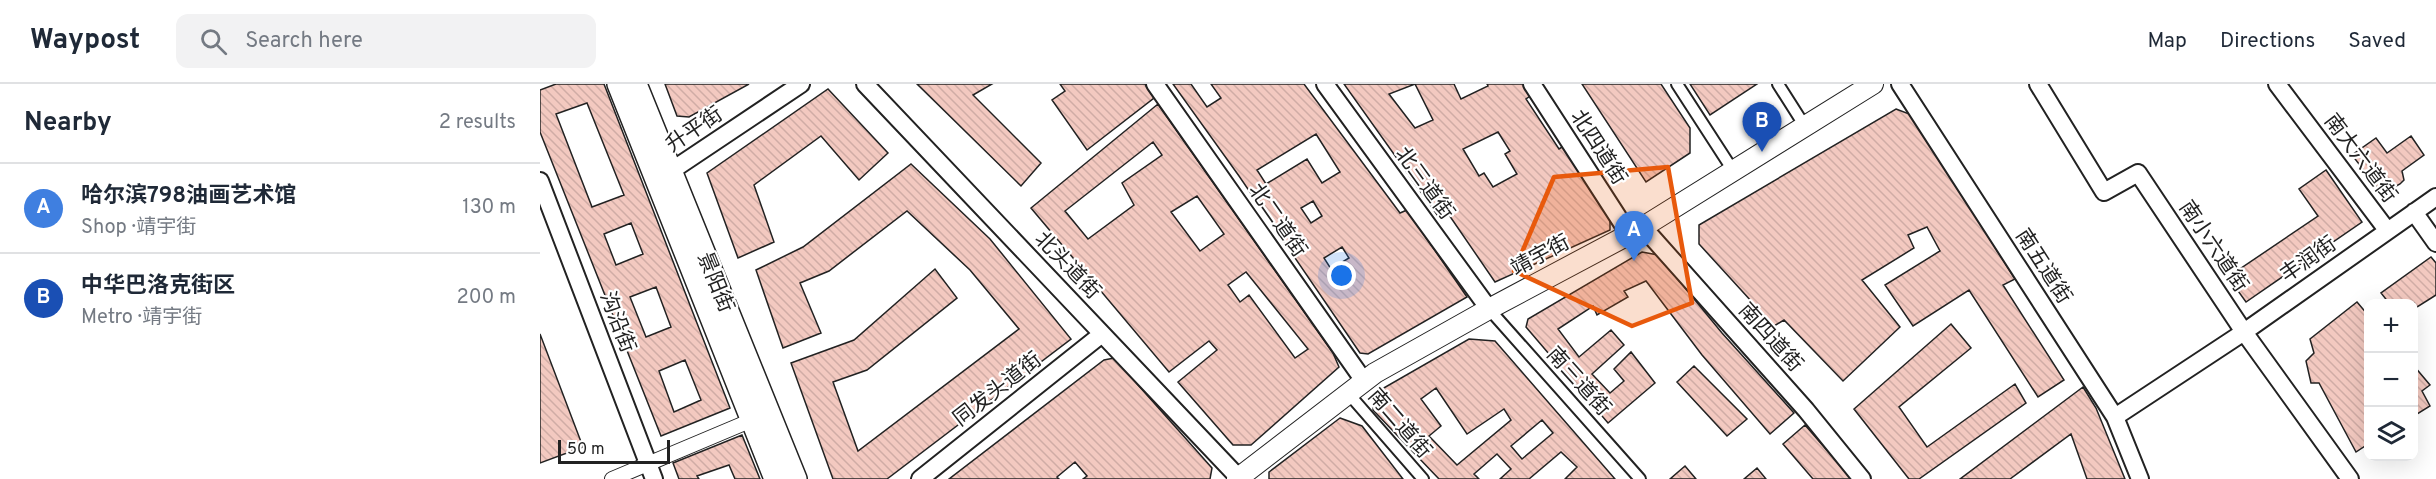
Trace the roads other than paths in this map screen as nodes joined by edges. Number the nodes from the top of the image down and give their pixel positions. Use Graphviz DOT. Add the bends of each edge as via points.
graph roads {
  1 [pos="618,84"];
  2 [pos="636,84"];
  3 [pos="801,84"];
  4 [pos="865,84"];
  5 [pos="1155,84"];
  6 [pos="1325,84"];
  7 [pos="1532,84"];
  8 [pos="1677,84"];
  9 [pos="1778,84"];
  10 [pos="1873,84"];
  11 [pos="1900,84"];
  12 [pos="2038,84"];
  13 [pos="2277,84"];
  14 [pos="1805,127"];
  15 [pos="671,171"];
  16 [pos="1733,171"];
  17 [pos="540,181"];
  18 [pos="2436,197"];
  19 [pos="2414,212"];
  20 [pos="1636,230"];
  21 [pos="2387,230"];
  22 [pos="2436,243"];
  23 [pos="1489,309"];
  24 [pos="2244,332"];
  25 [pos="1102,334"];
  26 [pos="1364,381"];
  27 [pos="1348,393"];
  28 [pos="2115,417"];
  29 [pos="752,420"];
  30 [pos="648,463"];
  31 [pos="1238,478"];
  32 [pos="612,479"];
  33 [pos="654,479"];
  34 [pos="775,479"];
  35 [pos="796,479"];
  36 [pos="920,479"];
  37 [pos="1423,479"];
  38 [pos="1640,479"];
  39 [pos="1862,479"];
  40 [pos="2140,479"];
  41 [pos="2350,479"];
  1 -- 29 [label="main road, 景阳街"];
  2 -- 15 [label="main road, 景阳街"];
  3 -- 15 [label="street, 升平街"];
  4 -- 25 [label="street, 北头道街"];
  5 -- 26 [label="street, 北二道街"];
  6 -- 23 [label="street, 北三道街"];
  7 -- 20 [label="street, 北四道街"];
  8 -- 16 [label="street"];
  9 -- 14 [label="street"];
  10 -- 14 [label="main road, 靖宇街"];
  11 -- 28 [label="street, 南五道街"];
  12 -- 24 [label="street, 南小六道街" via="2104,192 2138,173"];
  13 -- 21 [label="street, 南大六道街"];
  14 -- 16 [label="main road, 靖宇街"];
  15 -- 35 [label="main road, 景阳街"];
  16 -- 20 [label="main road, 靖宇街"];
  17 -- 30 [label="street, 沟沿街"];
  18 -- 19 [label="street, 丰润街"];
  19 -- 21 [label="street, 丰润街"];
  19 -- 22 [label="street, 南大六道街"];
  20 -- 23 [label="main road, 靖宇街"];
  20 -- 39 [label="street, 南四道街" via="1806,410"];
  21 -- 24 [label="street, 丰润街"];
  23 -- 26 [label="main road, 靖宇街"];
  23 -- 38 [label="street, 南三道街"];
  24 -- 28 [label="street, 丰润街"];
  24 -- 41 [label="street, 南小六道街"];
  25 -- 31 [label="street, 北头道街"];
  25 -- 36 [label="street, 同发头道街"];
  26 -- 27 [label="main road, 靖宇街"];
  27 -- 31 [label="main road, 靖宇街"];
  27 -- 37 [label="street, 南二道街"];
  28 -- 40 [label="street, 南五道街"];
  29 -- 30 [label="street"];
  29 -- 34 [label="main road, 景阳街"];
  30 -- 32 [label="street"];
  30 -- 33 [label="street, 沟沿街"];
}
